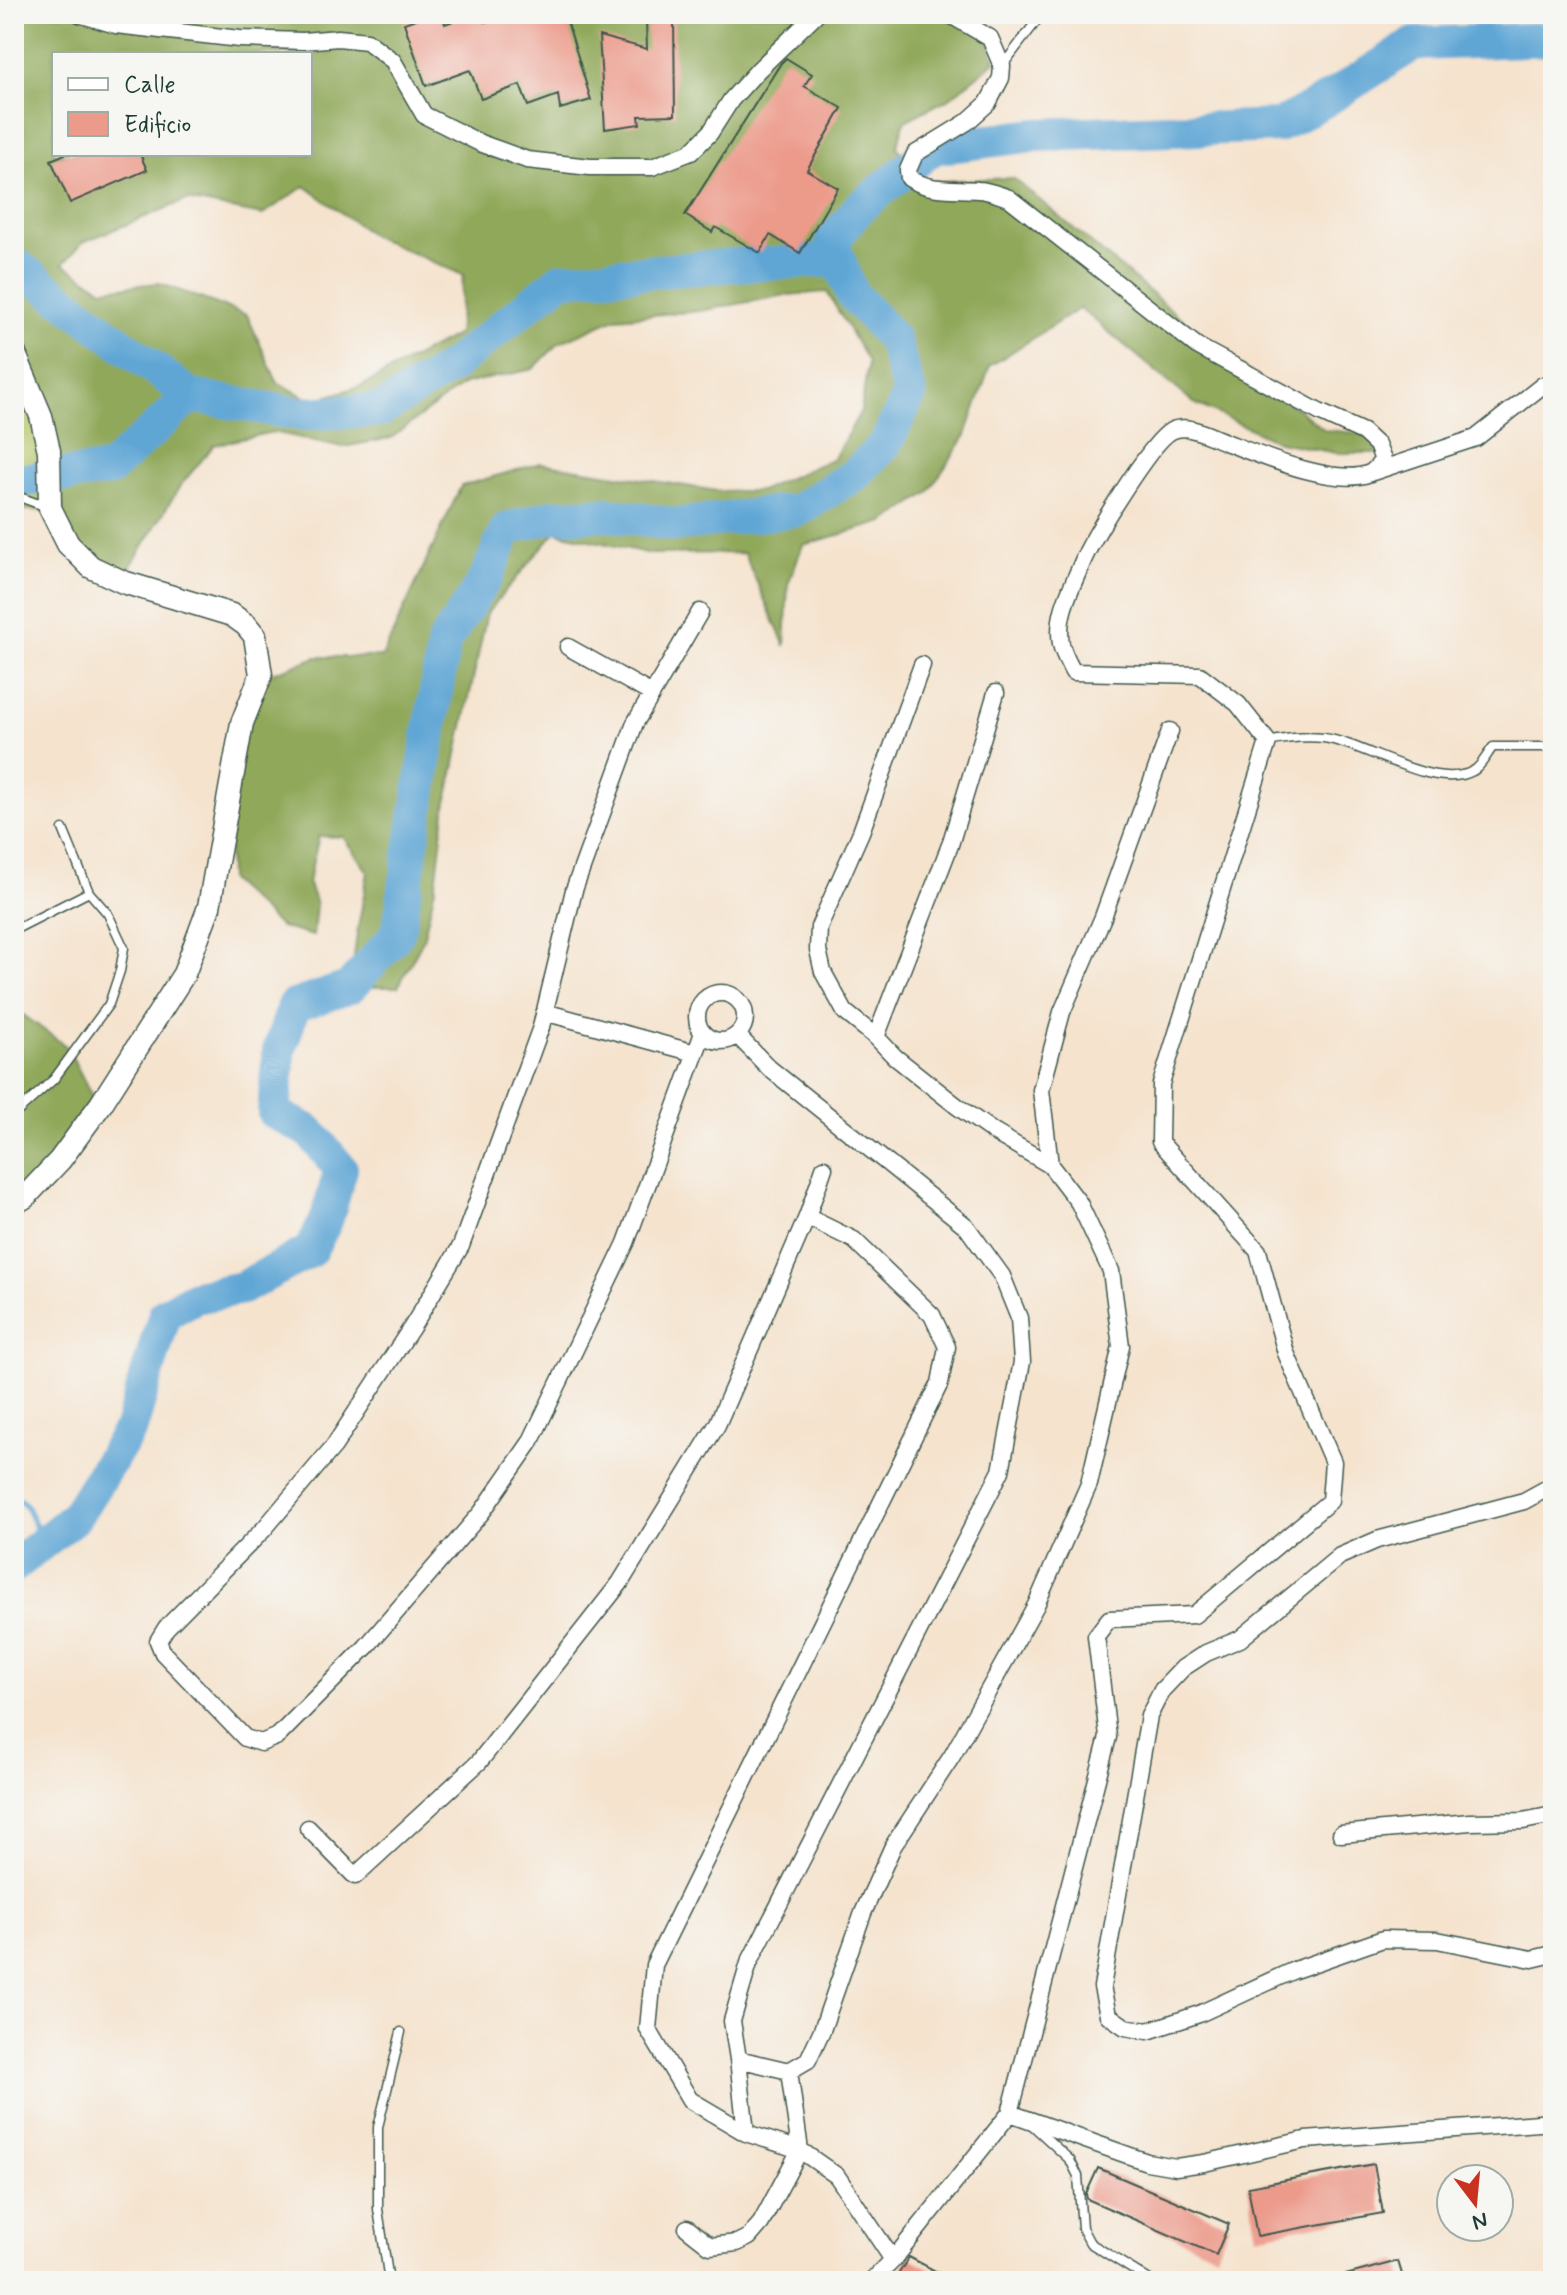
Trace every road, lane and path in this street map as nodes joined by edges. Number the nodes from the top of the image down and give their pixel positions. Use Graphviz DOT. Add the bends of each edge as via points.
graph roads {
  1 [pos="79,14"];
  2 [pos="816,14"];
  3 [pos="949,14"];
  4 [pos="1042,14"];
  5 [pos="1002,66"];
  6 [pos="14,352"];
  7 [pos="1553,382"];
  8 [pos="1373,472"];
  9 [pos="14,495"];
  10 [pos="50,508"];
  11 [pos="700,612"];
  12 [pos="568,647"];
  13 [pos="922,665"];
  14 [pos="996,693"];
  15 [pos="652,694"];
  16 [pos="1170,731"];
  17 [pos="1268,742"];
  18 [pos="1553,747"];
  19 [pos="63,829"];
  20 [pos="89,892"];
  21 [pos="14,930"];
  22 [pos="544,1012"];
  23 [pos="703,1033"];
  24 [pos="737,1035"];
  25 [pos="876,1037"];
  26 [pos="695,1053"];
  27 [pos="14,1115"];
  28 [pos="1050,1165"];
  29 [pos="824,1168"];
  30 [pos="14,1203"];
  31 [pos="807,1217"];
  32 [pos="1553,1485"];
  33 [pos="1553,1815"];
  34 [pos="308,1828"];
  35 [pos="1341,1834"];
  36 [pos="1553,1954"];
  37 [pos="401,2032"];
  38 [pos="738,2059"];
  39 [pos="789,2071"];
  40 [pos="1017,2116"];
  41 [pos="1553,2122"];
  42 [pos="746,2133"];
  43 [pos="800,2150"];
  44 [pos="687,2228"];
  45 [pos="893,2260"];
  46 [pos="389,2281"];
  47 [pos="872,2281"];
  48 [pos="1151,2281"];
  1 -- 2 [label="street" via="116,25 240,39 367,41 393,61 424,115 480,143 527,160 652,167 691,152 758,70"];
  3 -- 5 [label="street" via="990,38"];
  4 -- 5 [label="lane"];
  5 -- 8 [label="street" via="988,103 915,154 909,178 920,186 981,190 1009,198 1197,346 1363,432 1383,460"];
  6 -- 10 [label="street" via="41,416 49,451"];
  7 -- 8 [label="street" via="1476,438"];
  8 -- 17 [label="street" via="1352,477 1319,474 1188,428 1172,430 1135,474 1086,553 1061,615 1061,646 1073,672 1200,675 1238,704"];
  9 -- 10 [label="lane"];
  10 -- 30 [label="street" via="68,544 91,567 232,615 246,625 255,636 261,675 242,723 209,907 184,974 60,1160"];
  11 -- 15 [label="street"];
  12 -- 15 [label="street"];
  13 -- 25 [label="street" via="861,832 819,927 823,972 845,1012"];
  14 -- 25 [label="street" via="950,845"];
  15 -- 22 [label="street" via="635,723 574,890"];
  16 -- 28 [label="street" via="1103,917 1062,1012 1041,1090"];
  17 -- 18 [label="lane" via="1326,738 1449,777 1475,771 1493,747"];
  17 -- 40 [label="street" via="1161,1084 1160,1142 1258,1251 1286,1353 1333,1462 1330,1501 1194,1615 1109,1619 1096,1636 1108,1737"];
  19 -- 20 [label="lane"];
  20 -- 21 [label="lane"];
  20 -- 27 [label="lane" via="108,914 124,948 109,1004 54,1079"];
  22 -- 26 [label="street"];
  22 -- 26 [label="street" via="461,1246 412,1327 334,1446 158,1641 163,1653 245,1738 261,1743 278,1736 366,1647 482,1512 530,1443 626,1243"];
  23 -- 24 [label="street" via="713,1040"];
  23 -- 24 [label="street" via="698,1010 715,993 739,1000 745,1012"];
  23 -- 26 [label="street"];
  24 -- 38 [label="street" via="769,1068 966,1226 1002,1276 1019,1318 1022,1362 1001,1471 749,1963 732,2021"];
  25 -- 28 [label="street" via="958,1107"];
  28 -- 39 [label="street" via="1079,1203 1111,1271 1121,1346 1089,1484 1036,1605 952,1756 893,1846 808,2060"];
  29 -- 31 [label="street"];
  31 -- 34 [label="street" via="717,1425 620,1583 479,1762 355,1876"];
  31 -- 42 [label="street" via="854,1240 932,1315 947,1347 940,1383 654,1965 648,2029 690,2100"];
  32 -- 36 [label="street" via="1524,1501 1377,1540 1340,1556 1240,1639 1183,1668 1162,1690 1149,1716 1102,1987 1108,2015 1125,2027 1148,2031 1383,1939 1437,1940 1532,1959"];
  33 -- 35 [label="street"];
  37 -- 46 [label="lane" via="378,2127 378,2209"];
  38 -- 39 [label="street"];
  38 -- 42 [label="street"];
  39 -- 43 [label="street"];
  40 -- 41 [label="street" via="1147,2162 1176,2167 1305,2140"];
  40 -- 45 [label="street"];
  40 -- 48 [label="lane" via="1070,2160 1078,2176 1082,2228 1090,2243"];
  42 -- 43 [label="street"];
  43 -- 44 [label="street" via="749,2237 710,2246"];
  43 -- 45 [label="street" via="837,2176"];
  45 -- 47 [label="street"];
}
